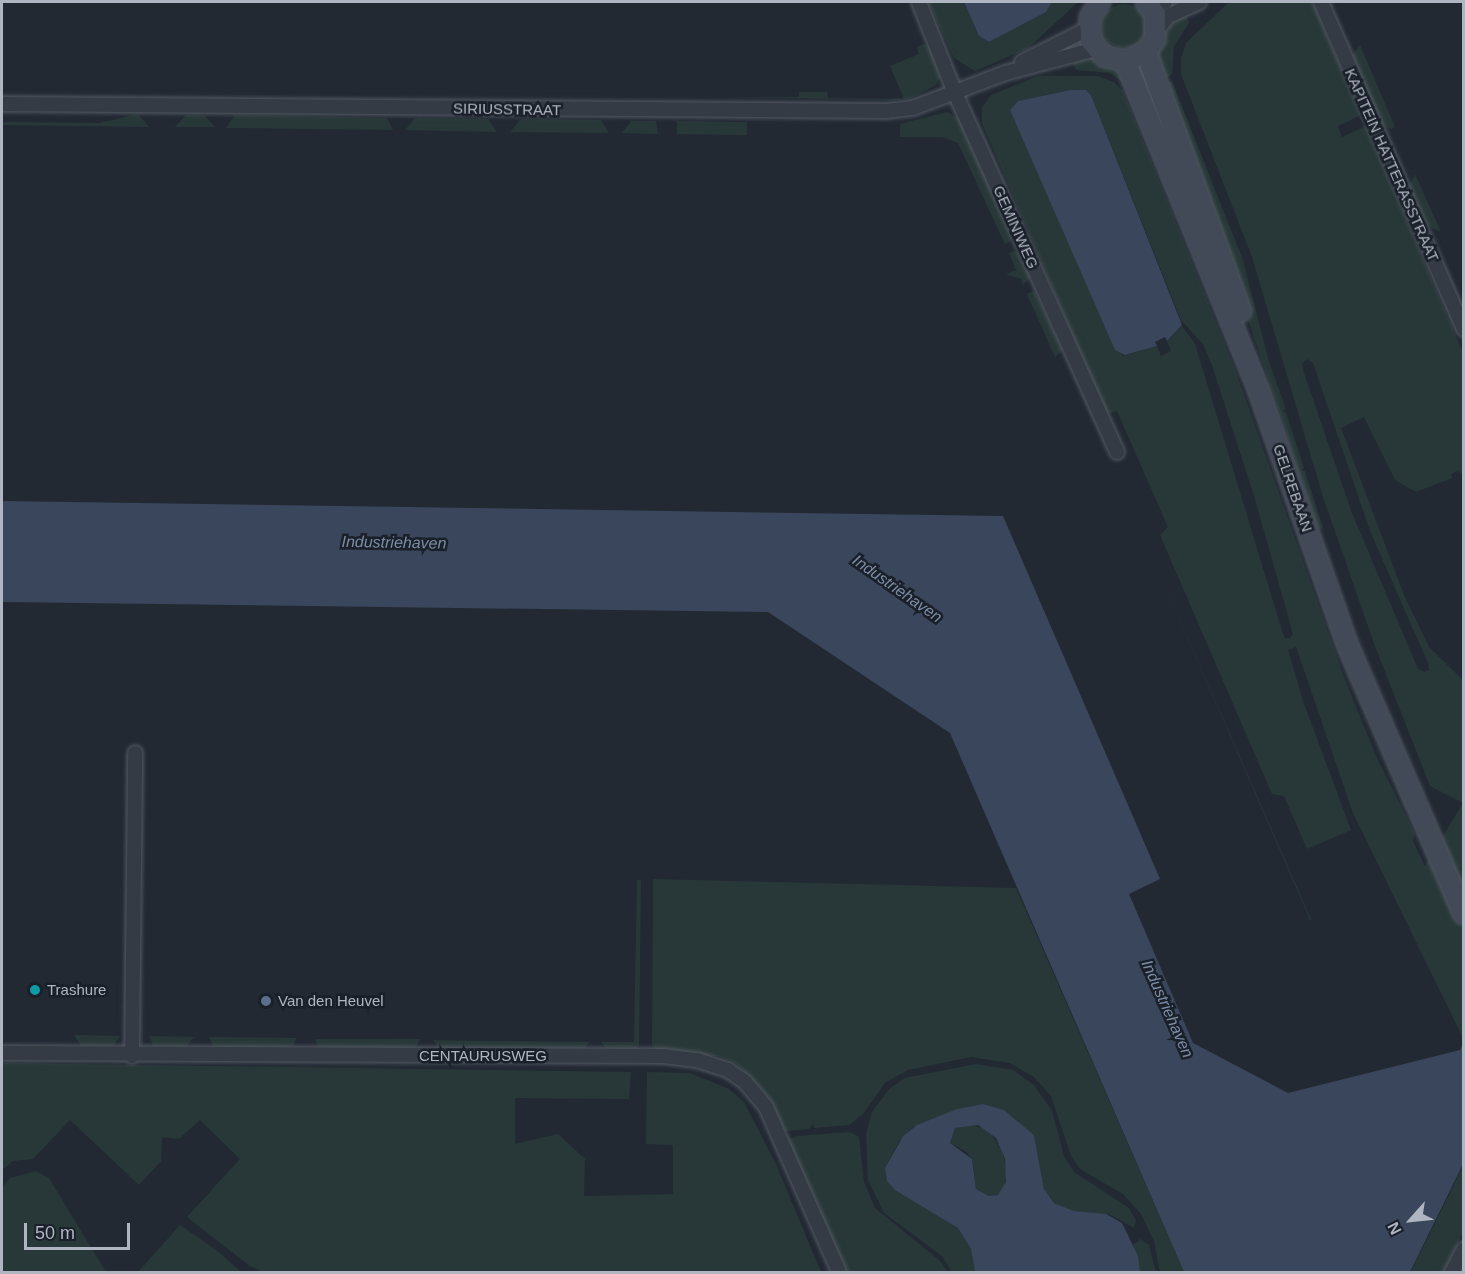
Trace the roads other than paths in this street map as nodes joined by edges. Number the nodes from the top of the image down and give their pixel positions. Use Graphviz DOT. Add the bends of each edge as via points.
graph roads {
  1 [pos="919,2"];
  2 [pos="1100,2"];
  3 [pos="1147,2"];
  4 [pos="1165,2"];
  5 [pos="1199,2"];
  6 [pos="1321,2"];
  7 [pos="1088,29"];
  8 [pos="1157,31"];
  9 [pos="1096,49"];
  10 [pos="1146,52"];
  11 [pos="1125,61"];
  12 [pos="1005,73"];
  13 [pos="955,93"];
  14 [pos="2,104"];
  15 [pos="1464,329"];
  16 [pos="1117,452"];
  17 [pos="135,753"];
  18 [pos="1427,825"];
  19 [pos="1464,896"];
  20 [pos="1464,914"];
  21 [pos="2,1053"];
  22 [pos="132,1056"];
  23 [pos="1464,1249"];
  24 [pos="839,1272"];
  25 [pos="1452,1272"];
  1 -- 13 [label="street, GEMINIWEG"];
  2 -- 7 [label="street"];
  3 -- 4 [label="street"];
  3 -- 8 [label="street" via="1155,14"];
  5 -- 8 [label="street" via="1168,16"];
  6 -- 15 [label="street, KAPITEIN HATTERASSTRAAT"];
  7 -- 9 [label="street"];
  7 -- 12 [label="street, SIRIUSSTRAAT"];
  8 -- 10 [label="street"];
  9 -- 11 [label="street" via="1114,60"];
  9 -- 12 [label="street, SIRIUSSTRAAT"];
  10 -- 11 [label="street"];
  10 -- 18 [label="street, GELREBAAN" via="1208,214 1340,601"];
  11 -- 18 [label="street, GELREBAAN" via="1230,315 1347,644"];
  12 -- 13 [label="street, SIRIUSSTRAAT"];
  13 -- 14 [label="street, SIRIUSSTRAAT" via="913,108 850,112"];
  13 -- 16 [label="street, GEMINIWEG"];
  17 -- 22 [label="street"];
  18 -- 19 [label="street, GELREBAAN"];
  18 -- 20 [label="street, GELREBAAN"];
  21 -- 22 [label="street, CENTAURUSWEG"];
  22 -- 24 [label="street, CENTAURUSWEG" via="663,1056 697,1060 728,1070 745,1082 766,1107"];
  23 -- 25 [label="street"];
}
